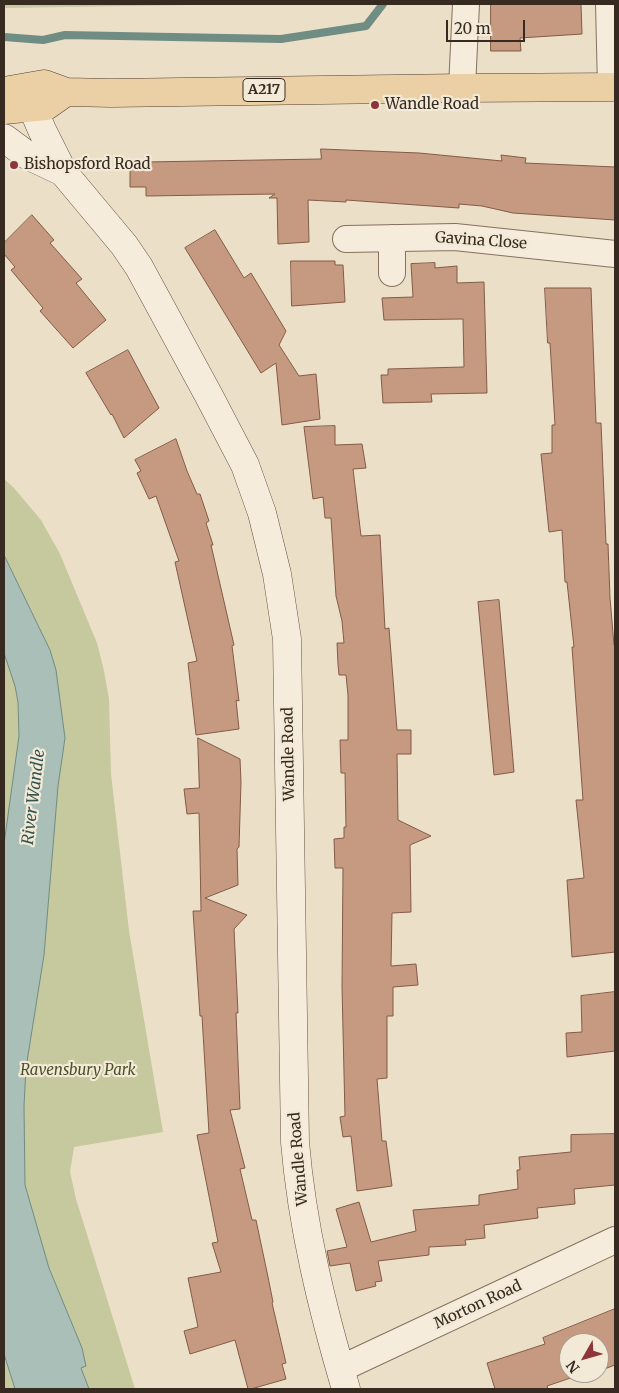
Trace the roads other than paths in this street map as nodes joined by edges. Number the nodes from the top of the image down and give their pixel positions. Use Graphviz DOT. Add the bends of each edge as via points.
graph roads {
  1 [pos="466,4"];
  2 [pos="609,4"];
  3 [pos="613,87"];
  4 [pos="462,88"];
  5 [pos="20,95"];
  6 [pos="4,110"];
  7 [pos="4,138"];
  8 [pos="63,172"];
  9 [pos="392,238"];
  10 [pos="346,239"];
  11 [pos="615,254"];
  12 [pos="392,273"];
  13 [pos="615,1240"];
  14 [pos="343,1379"];
  1 -- 4 [label="street"];
  2 -- 3 [label="street"];
  3 -- 4 [label="main road, A217"];
  4 -- 5 [label="main road, A217" via="66,92 46,106"];
  5 -- 6 [label="main road, A217"];
  5 -- 8 [label="street, Wandle Road"];
  7 -- 8 [label="street, Wandle Road" via="27,155"];
  8 -- 14 [label="street, Wandle Road" via="124,245 210,396 245,465 278,574 288,639 298,1183 307,1237"];
  9 -- 10 [label="street, Gavina Close"];
  9 -- 11 [label="street, Gavina Close" via="455,237"];
  9 -- 12 [label="street"];
  13 -- 14 [label="street, Morton Road"];
}
